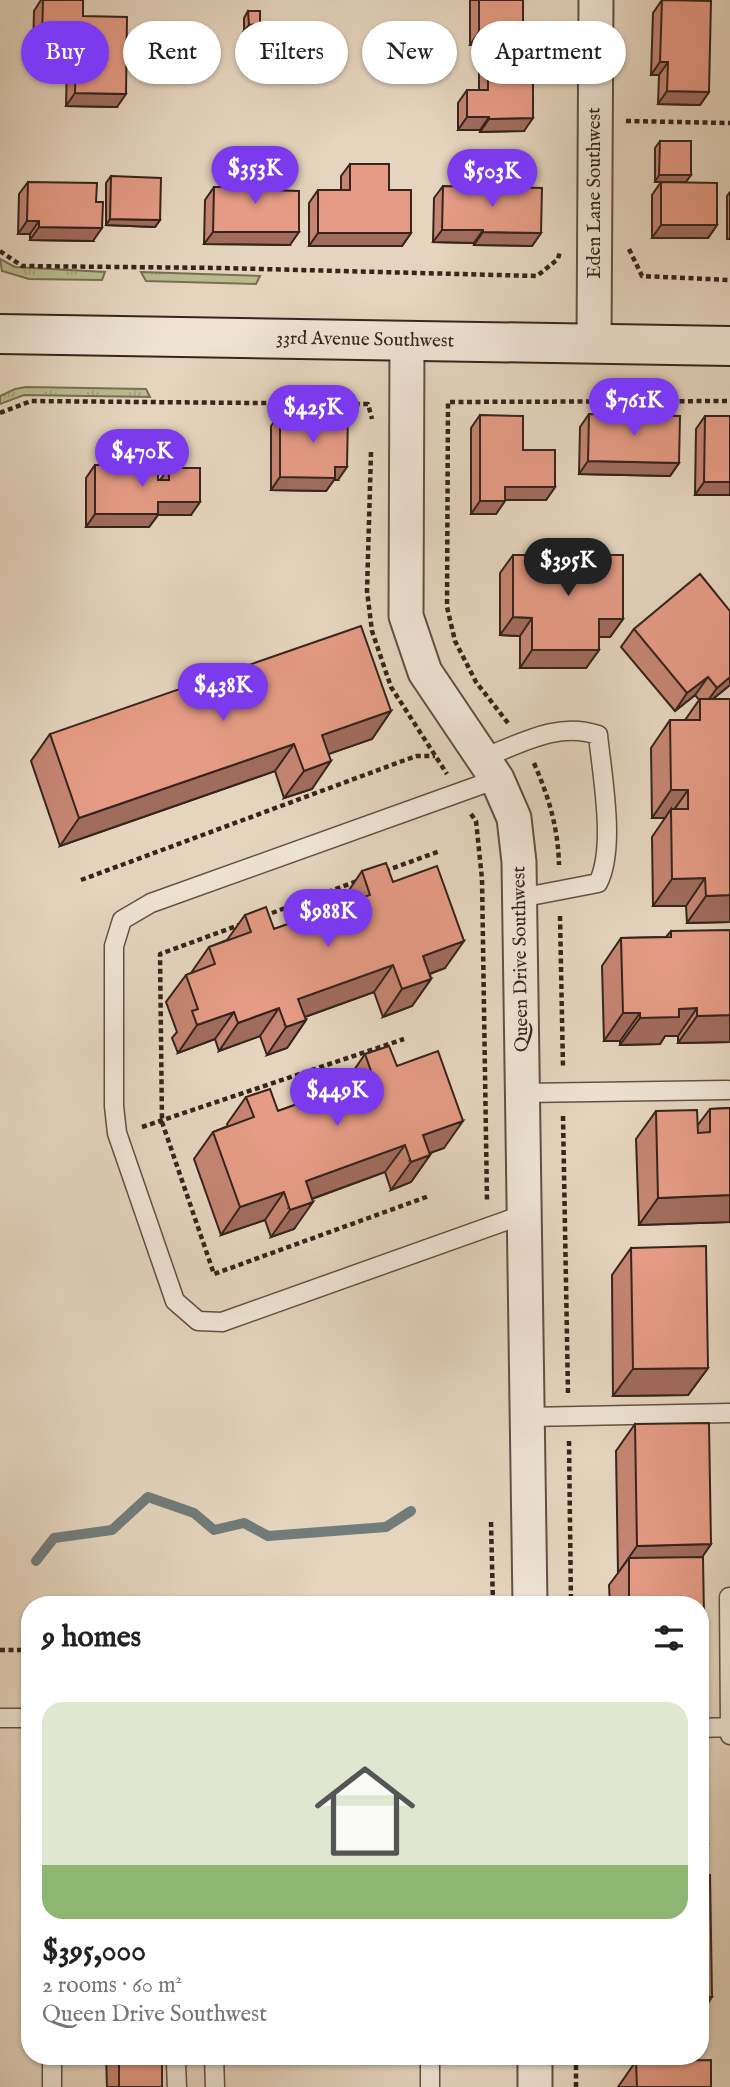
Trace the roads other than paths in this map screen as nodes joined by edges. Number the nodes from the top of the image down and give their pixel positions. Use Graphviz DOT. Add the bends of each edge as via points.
graph roads {
  1 [pos="596,0"];
  2 [pos="0,334"];
  3 [pos="407,341"];
  4 [pos="594,344"];
  5 [pos="730,346"];
  6 [pos="490,768"];
  7 [pos="520,898"];
  8 [pos="728,1090"];
  9 [pos="523,1093"];
  10 [pos="525,1214"];
  11 [pos="730,1413"];
  12 [pos="528,1417"];
  13 [pos="530,1596"];
  14 [pos="729,1597"];
  15 [pos="0,1718"];
  16 [pos="21,1718"];
  17 [pos="730,1727"];
  18 [pos="709,1728"];
  19 [pos="730,1735"];
  20 [pos="52,2065"];
  21 [pos="176,2065"];
  22 [pos="214,2065"];
  23 [pos="430,2065"];
  24 [pos="535,2065"];
  25 [pos="52,2087"];
  26 [pos="177,2087"];
  27 [pos="215,2087"];
  28 [pos="430,2087"];
  29 [pos="535,2087"];
  1 -- 4 [label="street, Eden Lane Southwest" via="612,120"];
  2 -- 3 [label="street, 33rd Avenue Southwest"];
  3 -- 4 [label="street, 33rd Avenue Southwest"];
  3 -- 6 [label="street, Queen Drive Southwest" via="406,615 425,672"];
  4 -- 5 [label="street, 33rd Avenue Southwest"];
  6 -- 7 [label="street, Queen Drive Southwest" via="514,818"];
  6 -- 7 [label="lane" via="551,732 582,730 598,735 607,835 604,871 598,883"];
  6 -- 10 [label="lane" via="458,792 151,903 122,920 114,946 114,1106 117,1133 175,1301 198,1321 222,1322"];
  7 -- 9 [label="street, Queen Drive Southwest"];
  8 -- 9 [label="lane"];
  9 -- 10 [label="street, Queen Drive Southwest"];
  10 -- 12 [label="street, Queen Drive Southwest"];
  11 -- 12 [label="lane"];
  12 -- 13 [label="street, Queen Drive Southwest"];
  14 -- 17 [label="lane"];
  15 -- 16 [label="lane"];
  17 -- 18 [label="lane"];
  17 -- 19 [label="lane"];
  20 -- 25 [label="lane"];
  21 -- 26 [label="lane"];
  22 -- 27 [label="lane"];
  23 -- 28 [label="lane"];
  24 -- 29 [label="street"];
}
